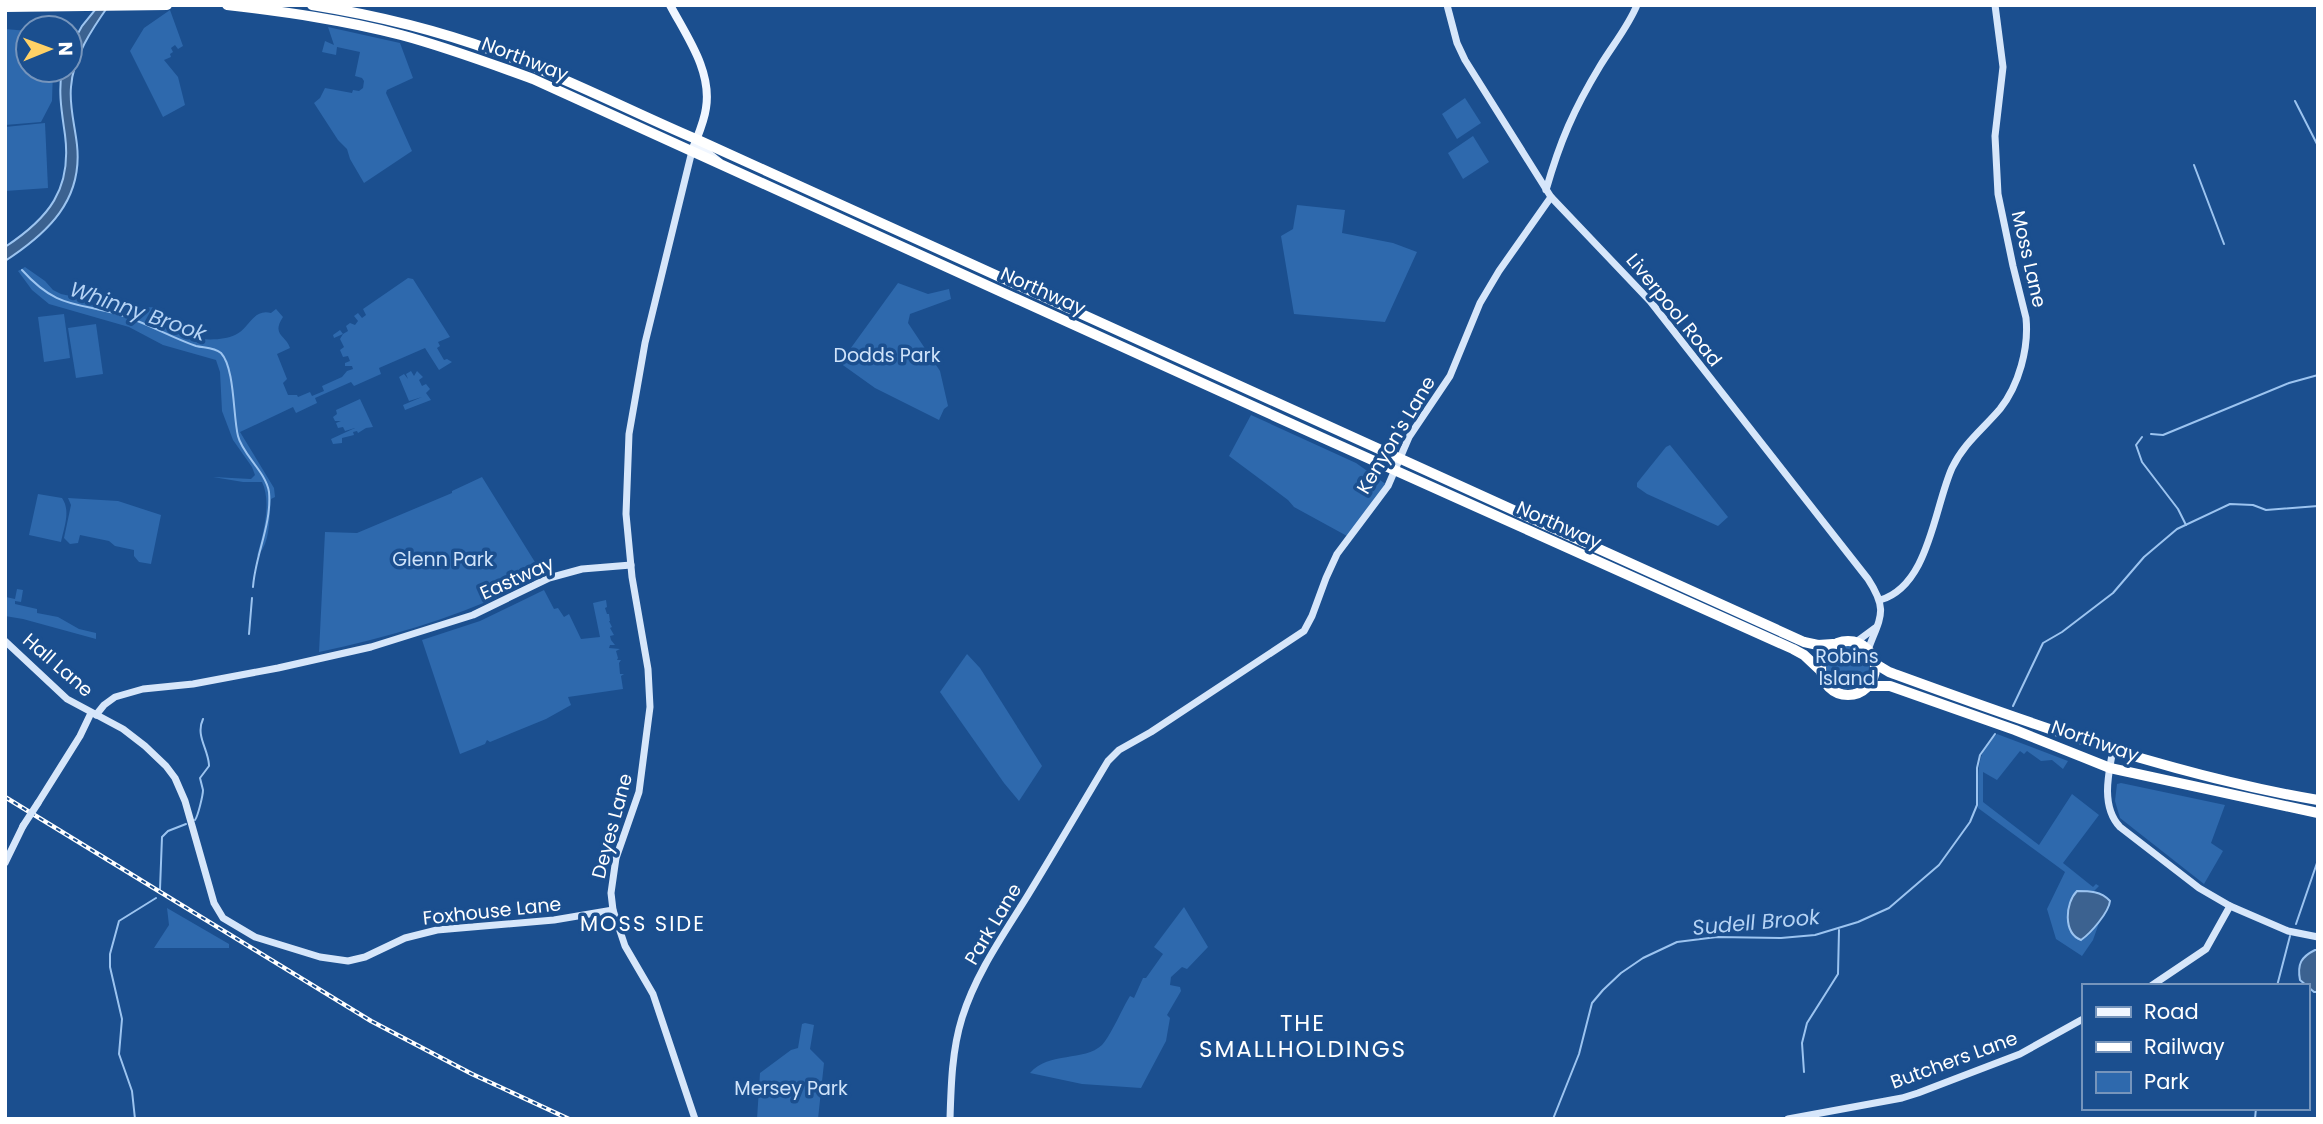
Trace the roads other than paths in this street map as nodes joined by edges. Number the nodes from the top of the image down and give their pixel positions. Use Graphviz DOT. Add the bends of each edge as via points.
graph roads {
  1 [pos="167,5"];
  2 [pos="227,5"];
  3 [pos="312,5"];
  4 [pos="670,5"];
  5 [pos="1447,5"];
  6 [pos="1637,5"];
  7 [pos="1995,5"];
  8 [pos="5,7"];
  9 [pos="262,8"];
  10 [pos="696,139"];
  11 [pos="692,151"];
  12 [pos="721,164"];
  13 [pos="1549,194"];
  14 [pos="890,228"];
  15 [pos="948,268"];
  16 [pos="1400,459"];
  17 [pos="1395,471"];
  18 [pos="631,565"];
  19 [pos="1880,600"];
  20 [pos="1875,627"];
  21 [pos="5,640"];
  22 [pos="1856,642"];
  23 [pos="1833,645"];
  24 [pos="1868,650"];
  25 [pos="1874,663"];
  26 [pos="1821,671"];
  27 [pos="1867,686"];
  28 [pos="93,714"];
  29 [pos="2113,750"];
  30 [pos="1108,761"];
  31 [pos="2110,768"];
  32 [pos="2260,788"];
  33 [pos="2316,799"];
  34 [pos="2258,800"];
  35 [pos="2315,812"];
  36 [pos="5,863"];
  37 [pos="2230,906"];
  38 [pos="613,910"];
  39 [pos="2318,937"];
  40 [pos="2154,984"];
  41 [pos="2082,1020"];
  42 [pos="695,1119"];
  43 [pos="950,1119"];
  44 [pos="1787,1119"];
  1 -- 8 [label="highway"];
  2 -- 9 [label="highway, Northway"];
  3 -- 10 [label="highway, Northway" via="390,19 495,51"];
  4 -- 10 [label="main road" via="698,58 706,84 707,105"];
  5 -- 13 [label="street, Liverpool Road" via="1465,60"];
  6 -- 13 [label="street, Kenyon's Lane" via="1566,126"];
  7 -- 19 [label="street, Moss Lane" via="2003,67 1995,156 2003,220 2026,318 2023,356 2002,406 1972,437 1952,468 1917,567 1898,592"];
  9 -- 11 [label="highway, Northway" via="442,47 533,79"];
  10 -- 11 [label="main road"];
  10 -- 12 [label="main road"];
  10 -- 14 [label="highway, Northway"];
  11 -- 12 [label="highway, Northway"];
  11 -- 18 [label="street" via="634,400 626,479"];
  12 -- 15 [label="highway, Northway"];
  13 -- 16 [label="street, Kenyon's Lane" via="1480,303 1450,376 1412,431"];
  13 -- 19 [label="street, Liverpool Road" via="1650,300 1860,567"];
  14 -- 15 [label="highway" via="905,242 940,258"];
  14 -- 16 [label="highway, Northway"];
  15 -- 17 [label="highway, Northway"];
  16 -- 17 [label="street, Kenyon's Lane"];
  16 -- 23 [label="highway, Northway" via="1804,642"];
  17 -- 26 [label="highway, Northway" via="1793,649"];
  17 -- 30 [label="street, Kenyon's Lane" via="1337,554 1312,616 1298,636"];
  18 -- 28 [label="street, Eastway" via="590,567 556,576 473,615 371,647 115,697"];
  18 -- 38 [label="street, Deyes Lane" via="650,707 639,792 612,877"];
  19 -- 20 [label="street" via="1881,617"];
  20 -- 22 [label="street"];
  20 -- 24 [label="street"];
  21 -- 28 [label="street, Hall Lane" via="67,699"];
  22 -- 23 [label="highway"];
  22 -- 24 [label="highway"];
  23 -- 26 [label="highway" via="1824,654"];
  24 -- 25 [label="highway"];
  25 -- 27 [label="highway"];
  25 -- 29 [label="highway, Northway"];
  26 -- 27 [label="highway" via="1836,692 1853,694"];
  27 -- 31 [label="highway, Northway" via="1890,686"];
  28 -- 36 [label="street, bridge"];
  28 -- 38 [label="street, Foxhouse Lane" via="134,737 171,772 188,811 214,904 223,918 255,937 348,961 437,930"];
  29 -- 31 [label="street"];
  29 -- 32 [label="highway, Northway"];
  30 -- 43 [label="street, Park Lane" via="971,995 956,1044"];
  31 -- 34 [label="highway, Northway"];
  31 -- 37 [label="street" via="2108,796 2117,823 2199,888"];
  32 -- 33 [label="highway, Northway"];
  32 -- 34 [label="highway"];
  33 -- 35 [label="highway"];
  34 -- 35 [label="highway, Northway"];
  37 -- 39 [label="street" via="2288,931"];
  37 -- 40 [label="street" via="2206,949"];
  38 -- 42 [label="street, Deyes Lane" via="630,958 653,994"];
  41 -- 44 [label="street, Butchers Lane" via="2020,1055 1918,1093"];
}
